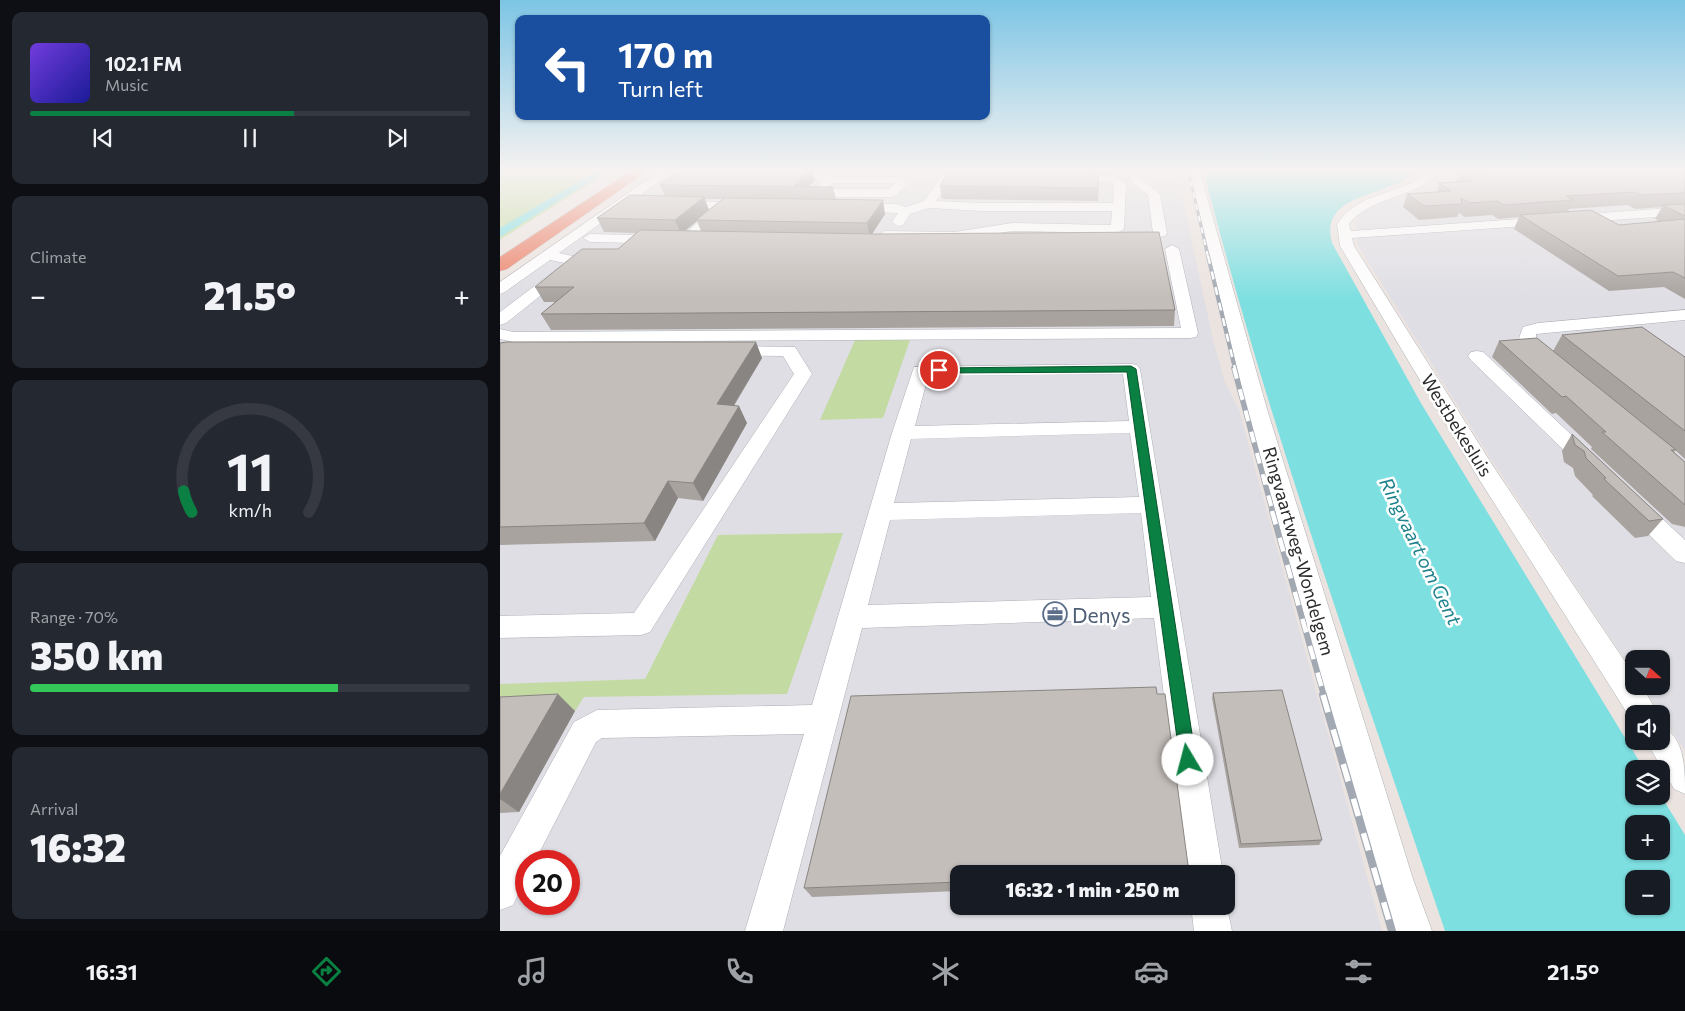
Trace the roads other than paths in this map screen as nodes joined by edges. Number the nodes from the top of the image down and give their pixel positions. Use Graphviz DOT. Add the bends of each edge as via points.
graph roads {
  1 [pos="556,212"];
  2 [pos="577,212"];
  3 [pos="607,212"];
  4 [pos="623,212"];
  5 [pos="718,212"];
  6 [pos="904,212"];
  7 [pos="1118,212"];
  8 [pos="1157,212"];
  9 [pos="1206,212"];
  10 [pos="1352,212"];
  11 [pos="1664,212"];
  12 [pos="1160,233"];
  13 [pos="890,234"];
  14 [pos="1344,235"];
  15 [pos="590,238"];
  16 [pos="569,239"];
  17 [pos="686,240"];
  18 [pos="705,240"];
  19 [pos="878,242"];
  20 [pos="1172,248"];
  21 [pos="500,249"];
  22 [pos="546,256"];
  23 [pos="500,265"];
  24 [pos="500,289"];
  25 [pos="1685,315"];
  26 [pos="500,320"];
  27 [pos="1614,321"];
  28 [pos="500,334"];
  29 [pos="1638,338"];
  30 [pos="500,352"];
  31 [pos="1477,356"];
  32 [pos="1558,366"];
  33 [pos="1140,428"];
  34 [pos="902,433"];
  35 [pos="1600,473"];
  36 [pos="1622,494"];
  37 [pos="1151,505"];
  38 [pos="880,512"];
  39 [pos="1685,554"];
  40 [pos="1166,607"];
  41 [pos="851,617"];
  42 [pos="500,627"];
  43 [pos="1637,705"];
  44 [pos="823,719"];
  45 [pos="1667,750"];
  46 [pos="1685,778"];
  47 [pos="1204,865"];
  48 [pos="500,892"];
  49 [pos="1210,915"];
  50 [pos="764,931"];
  51 [pos="1213,931"];
  52 [pos="1413,931"];
  1 -- 21 [label="highway"];
  2 -- 23 [label="highway"];
  3 -- 16 [label="street"];
  4 -- 15 [label="street"];
  5 -- 17 [label="street"];
  6 -- 13 [label="street"];
  7 -- 13 [label="street" via="1117,229 1012,227 955,236"];
  8 -- 12 [label="street"];
  9 -- 52 [label="street, Ringvaartweg-Wondelgem" via="1257,409"];
  10 -- 14 [label="street" via="1343,224"];
  11 -- 14 [label="street"];
  13 -- 19 [label="street"];
  14 -- 43 [label="street, Westbekesluis" via="1347,246 1485,470"];
  15 -- 16 [label="street"];
  15 -- 17 [label="street"];
  16 -- 22 [label="street"];
  17 -- 18 [label="street"];
  20 -- 28 [label="street" via="1190,333 523,337"];
  22 -- 24 [label="street"];
  22 -- 26 [label="street" via="577,261"];
  25 -- 27 [label="street"];
  27 -- 29 [label="street"];
  27 -- 32 [label="street" via="1529,331 1527,338 1535,348"];
  30 -- 42 [label="street" via="789,351 803,374 641,624"];
  31 -- 35 [label="street"];
  33 -- 34 [label="street"];
  33 -- 34 [label="street" via="1131,369 920,371"];
  33 -- 37 [label="street"];
  34 -- 38 [label="street"];
  36 -- 39 [label="street"];
  37 -- 38 [label="street"];
  37 -- 40 [label="street"];
  38 -- 41 [label="street"];
  40 -- 41 [label="street"];
  40 -- 47 [label="street"];
  41 -- 44 [label="street"];
  44 -- 48 [label="street" via="598,724 585,732"];
  44 -- 50 [label="street"];
  45 -- 46 [label="street"];
  49 -- 51 [label="street"];
}
